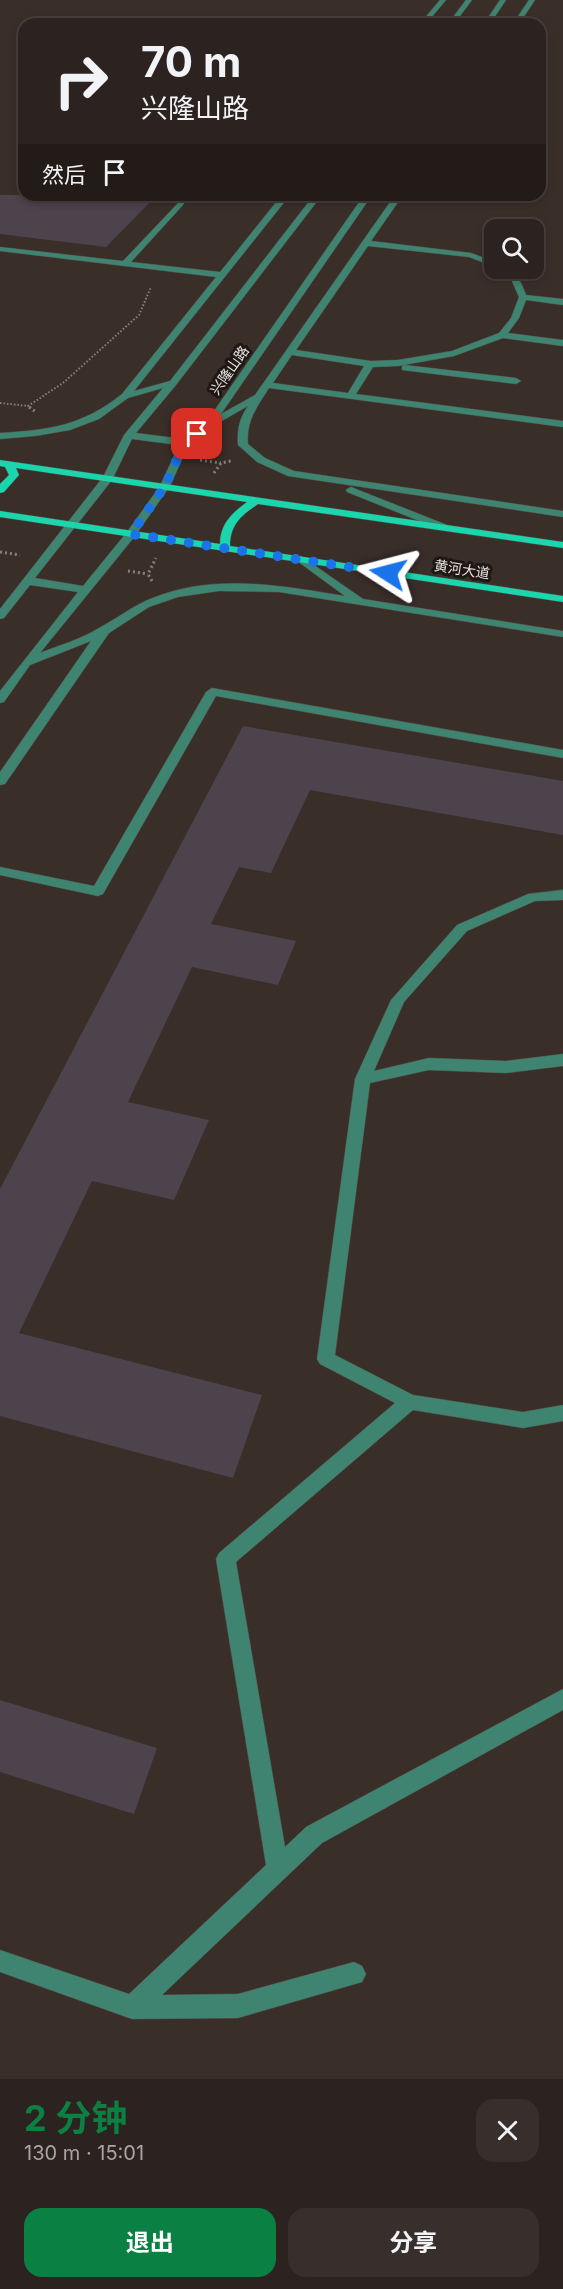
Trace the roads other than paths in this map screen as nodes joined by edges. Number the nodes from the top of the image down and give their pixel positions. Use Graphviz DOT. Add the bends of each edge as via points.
graph roads {
  1 [pos="443,0"];
  2 [pos="469,0"];
  3 [pos="510,0"];
  4 [pos="532,0"];
  5 [pos="502,1"];
  6 [pos="428,18"];
  7 [pos="456,18"];
  8 [pos="491,18"];
  9 [pos="520,18"];
  10 [pos="281,201"];
  11 [pos="313,201"];
  12 [pos="365,201"];
  13 [pos="395,201"];
  14 [pos="180,203"];
  15 [pos="366,243"];
  16 [pos="0,249"];
  17 [pos="484,260"];
  18 [pos="125,264"];
  19 [pos="222,275"];
  20 [pos="515,279"];
  21 [pos="523,297"];
  22 [pos="563,302"];
  23 [pos="502,335"];
  24 [pos="563,343"];
  25 [pos="289,352"];
  26 [pos="370,364"];
  27 [pos="516,381"];
  28 [pos="173,383"];
  29 [pos="265,385"];
  30 [pos="259,395"];
  31 [pos="351,395"];
  32 [pos="125,396"];
  33 [pos="563,424"];
  34 [pos="208,426"];
  35 [pos="129,435"];
  36 [pos="0,436"];
  37 [pos="185,442"];
  38 [pos="5,464"];
  39 [pos="108,478"];
  40 [pos="329,481"];
  41 [pos="165,486"];
  42 [pos="0,490"];
  43 [pos="257,500"];
  44 [pos="0,514"];
  45 [pos="563,514"];
  46 [pos="72,525"];
  47 [pos="443,527"];
  48 [pos="131,534"];
  49 [pos="563,545"];
  50 [pos="225,548"];
  51 [pos="300,559"];
  52 [pos="28,581"];
  53 [pos="86,590"];
  54 [pos="563,599"];
  55 [pos="363,603"];
  56 [pos="0,616"];
  57 [pos="104,630"];
  58 [pos="563,634"];
  59 [pos="26,663"];
  60 [pos="0,699"];
  61 [pos="563,754"];
  62 [pos="0,781"];
  63 [pos="0,871"];
  64 [pos="563,895"];
  65 [pos="563,1060"];
  66 [pos="363,1079"];
  67 [pos="410,1401"];
  68 [pos="563,1413"];
  69 [pos="563,1699"];
  70 [pos="278,1869"];
  71 [pos="0,1961"];
  72 [pos="354,1974"];
  73 [pos="132,2007"];
  1 -- 6 [label="street"];
  2 -- 7 [label="street"];
  3 -- 5 [label="street"];
  4 -- 9 [label="street"];
  5 -- 8 [label="street"];
  10 -- 19 [label="street"];
  11 -- 28 [label="street"];
  12 -- 34 [label="street, 兴隆山路"];
  13 -- 15 [label="street"];
  14 -- 18 [label="street"];
  15 -- 17 [label="street" via="471,255"];
  15 -- 25 [label="street"];
  16 -- 18 [label="street"];
  18 -- 19 [label="street"];
  19 -- 32 [label="street"];
  20 -- 21 [label="street"];
  21 -- 22 [label="street"];
  21 -- 23 [label="street" via="515,318"];
  23 -- 24 [label="street"];
  23 -- 26 [label="street" via="454,353"];
  25 -- 26 [label="street"];
  25 -- 29 [label="street"];
  26 -- 27 [label="street"];
  26 -- 31 [label="street"];
  28 -- 32 [label="street"];
  28 -- 35 [label="street"];
  29 -- 30 [label="street"];
  29 -- 31 [label="street"];
  30 -- 34 [label="street"];
  30 -- 40 [label="street" via="247,414 243,445 292,474"];
  31 -- 33 [label="street"];
  32 -- 36 [label="street" via="107,412 77,425"];
  34 -- 37 [label="street, 兴隆山路"];
  35 -- 37 [label="street"];
  35 -- 39 [label="street"];
  37 -- 41 [label="street"];
  38 -- 39 [label="main road"];
  38 -- 42 [label="main road" via="14,475"];
  39 -- 41 [label="main road"];
  39 -- 46 [label="street"];
  40 -- 45 [label="street"];
  40 -- 47 [label="street"];
  41 -- 43 [label="main road"];
  41 -- 48 [label="street"];
  43 -- 47 [label="main road"];
  43 -- 50 [label="main road" via="236,514 224,533"];
  44 -- 46 [label="main road, 黄河大道"];
  46 -- 48 [label="main road, 黄河大道"];
  46 -- 52 [label="street"];
  47 -- 49 [label="main road"];
  48 -- 50 [label="main road, 黄河大道"];
  48 -- 53 [label="street"];
  50 -- 51 [label="main road, 黄河大道"];
  51 -- 54 [label="main road, 黄河大道"];
  51 -- 55 [label="street"];
  52 -- 53 [label="street"];
  52 -- 56 [label="street"];
  53 -- 59 [label="street"];
  55 -- 57 [label="street" via="239,586 200,589 162,598 130,612"];
  55 -- 58 [label="street"];
  57 -- 59 [label="street"];
  57 -- 62 [label="street"];
  59 -- 60 [label="street"];
  61 -- 63 [label="street" via="212,692 98,891"];
  64 -- 66 [label="street" via="533,897 462,928 398,1000"];
  65 -- 66 [label="street" via="506,1067 429,1064"];
  66 -- 67 [label="street" via="326,1359"];
  67 -- 68 [label="street" via="523,1420"];
  67 -- 70 [label="street" via="226,1559"];
  69 -- 70 [label="street" via="314,1835"];
  70 -- 73 [label="street"];
  71 -- 73 [label="street"];
  72 -- 73 [label="street" via="238,2006"];
}
